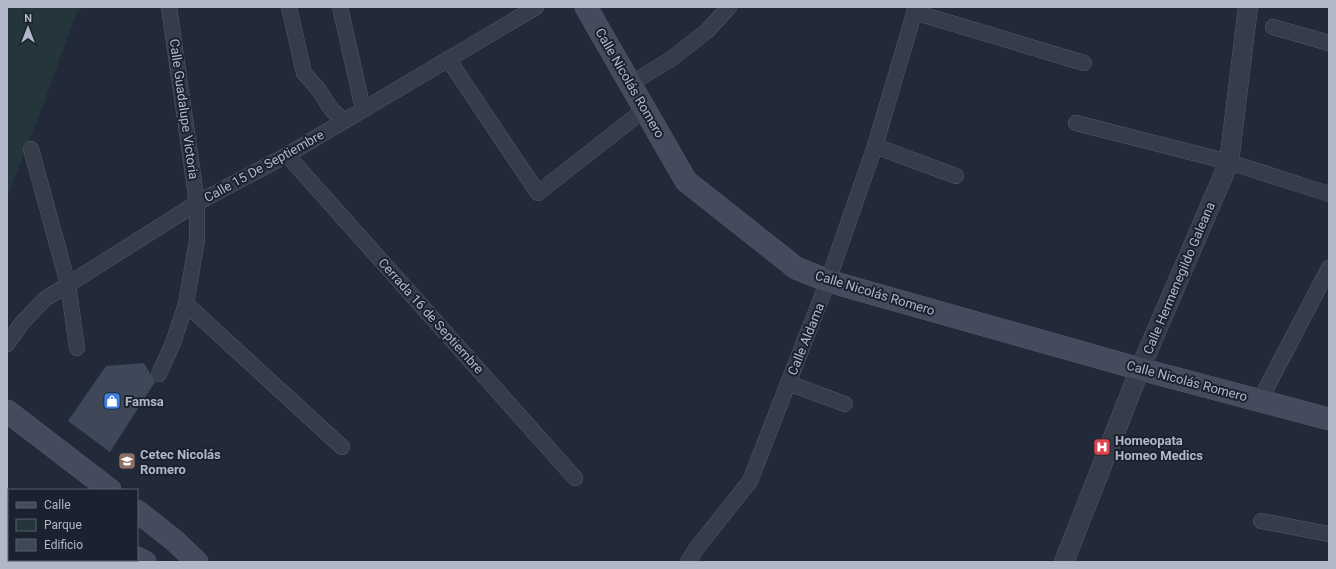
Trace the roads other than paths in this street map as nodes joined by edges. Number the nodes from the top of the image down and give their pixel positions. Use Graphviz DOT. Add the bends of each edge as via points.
graph roads {
  1 [pos="169,7"];
  2 [pos="289,7"];
  3 [pos="340,7"];
  4 [pos="536,7"];
  5 [pos="586,7"];
  6 [pos="729,7"];
  7 [pos="1248,7"];
  8 [pos="915,10"];
  9 [pos="1273,27"];
  10 [pos="1329,43"];
  11 [pos="448,59"];
  12 [pos="1084,63"];
  13 [pos="630,84"];
  14 [pos="363,109"];
  15 [pos="645,109"];
  16 [pos="344,121"];
  17 [pos="1076,123"];
  18 [pos="875,146"];
  19 [pos="31,149"];
  20 [pos="287,154"];
  21 [pos="1229,162"];
  22 [pos="956,176"];
  23 [pos="1329,194"];
  24 [pos="197,203"];
  25 [pos="1329,268"];
  26 [pos="828,282"];
  27 [pos="68,284"];
  28 [pos="186,304"];
  29 [pos="7,344"];
  30 [pos="77,348"];
  31 [pos="1140,369"];
  32 [pos="159,374"];
  33 [pos="788,383"];
  34 [pos="1260,400"];
  35 [pos="844,404"];
  36 [pos="7,411"];
  37 [pos="1329,419"];
  38 [pos="342,446"];
  39 [pos="575,478"];
  40 [pos="109,489"];
  41 [pos="138,512"];
  42 [pos="1261,521"];
  43 [pos="1329,534"];
  44 [pos="197,562"];
  45 [pos="688,562"];
  46 [pos="1064,562"];
  1 -- 24 [label="street, Calle Guadalupe Victoria"];
  2 -- 16 [label="street" via="304,72 331,109"];
  3 -- 14 [label="street"];
  4 -- 11 [label="street, Calle 15 De Septiembre"];
  5 -- 13 [label="main road, Calle Nicolás Romero"];
  6 -- 13 [label="street" via="707,31 671,59"];
  7 -- 21 [label="street, Calle Hermenegildo Galeana"];
  8 -- 12 [label="street"];
  8 -- 18 [label="street, Calle Aldama"];
  9 -- 10 [label="street"];
  11 -- 14 [label="street, Calle 15 De Septiembre"];
  11 -- 15 [label="street" via="538,193"];
  13 -- 15 [label="main road, Calle Nicolás Romero"];
  14 -- 16 [label="street, Calle 15 De Septiembre"];
  15 -- 26 [label="main road, Calle Nicolás Romero" via="686,181 796,268"];
  16 -- 20 [label="street, Calle 15 De Septiembre"];
  17 -- 21 [label="street"];
  18 -- 22 [label="street"];
  18 -- 26 [label="street, Calle Aldama"];
  19 -- 27 [label="street"];
  20 -- 24 [label="street, Calle 15 De Septiembre"];
  20 -- 39 [label="street, Cerrada 16 de Septiembre"];
  21 -- 23 [label="street"];
  21 -- 31 [label="street, Calle Hermenegildo Galeana"];
  24 -- 27 [label="street, Calle 15 De Septiembre"];
  24 -- 28 [label="street, Calle Guadalupe Victoria" via="197,240"];
  25 -- 34 [label="street, Calle Nicolás Romero"];
  26 -- 31 [label="main road, Calle Nicolás Romero"];
  26 -- 33 [label="street, Calle Aldama"];
  27 -- 29 [label="street, Calle 15 De Septiembre" via="45,299"];
  27 -- 30 [label="street"];
  28 -- 32 [label="street, Calle Guadalupe Victoria"];
  28 -- 38 [label="street"];
  31 -- 34 [label="main road, Calle Nicolás Romero"];
  31 -- 46 [label="street, Calle Hermenegildo Galeana"];
  33 -- 35 [label="street"];
  33 -- 45 [label="street, Calle Aldama" via="750,481 696,548"];
  34 -- 37 [label="main road, Calle Nicolás Romero"];
  36 -- 40 [label="main road"];
  41 -- 44 [label="main road"];
  42 -- 43 [label="street"];
}
